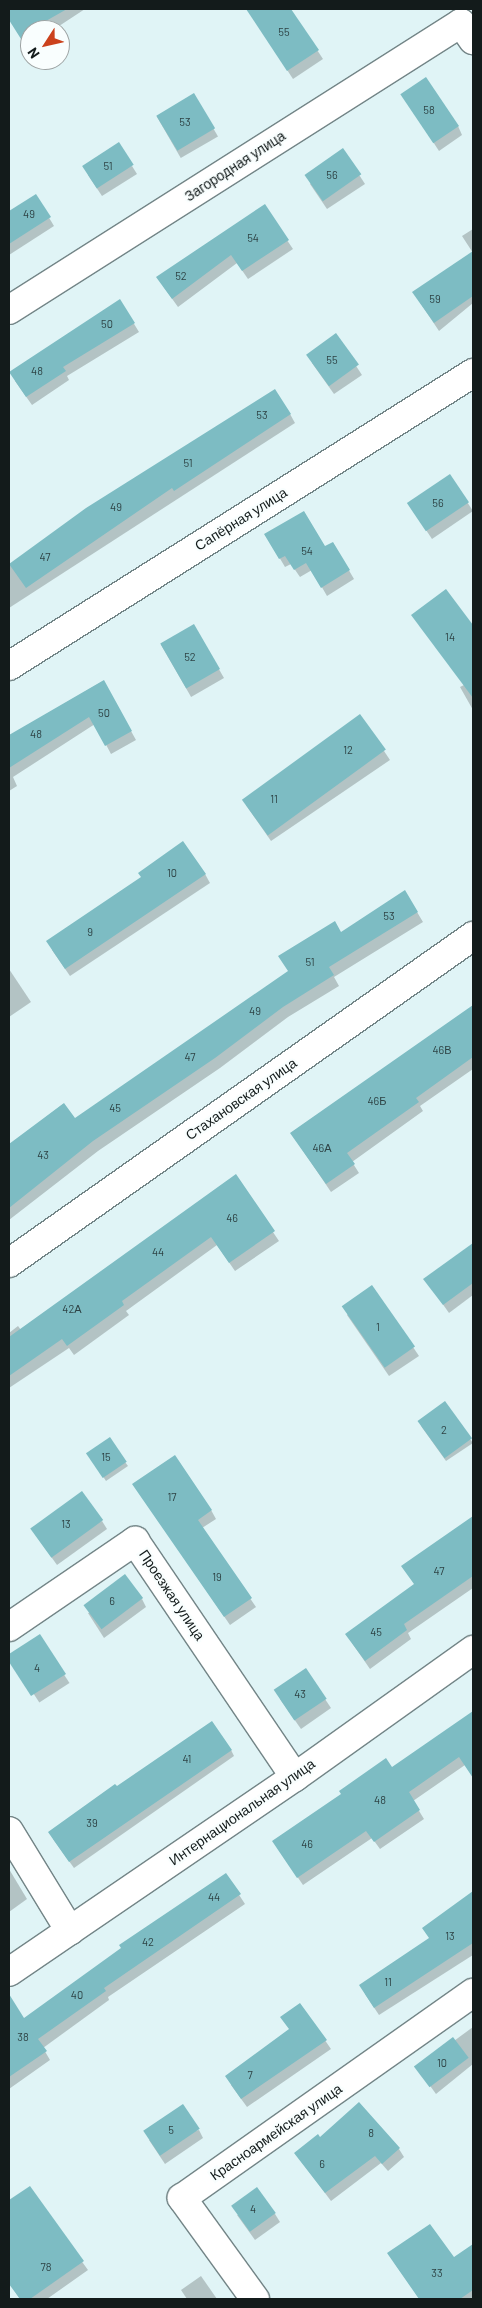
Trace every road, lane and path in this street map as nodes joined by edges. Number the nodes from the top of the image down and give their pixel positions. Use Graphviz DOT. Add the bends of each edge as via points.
graph roads {
  1 [pos="467,31"];
  2 [pos="9,310"];
  3 [pos="473,373"];
  4 [pos="9,666"];
  5 [pos="473,936"];
  6 [pos="9,1262"];
  7 [pos="9,1627"];
  8 [pos="473,1650"];
  9 [pos="295,1777"];
  10 [pos="9,1831"];
  11 [pos="70,1931"];
  12 [pos="9,1972"];
  13 [pos="473,1993"];
  14 [pos="255,2299"];
  1 -- 2 [label="street, Загородная улица"];
  3 -- 4 [label="street, Сапёрная улица"];
  5 -- 6 [label="street, Стахановская улица"];
  7 -- 9 [label="street, Проезжая улица" via="135,1541"];
  8 -- 9 [label="street, Интернациональная улица"];
  9 -- 11 [label="street, Интернациональная улица"];
  10 -- 11 [label="street"];
  11 -- 12 [label="street, Интернациональная улица"];
  13 -- 14 [label="street, Красноармейская улица" via="182,2198"];
}
